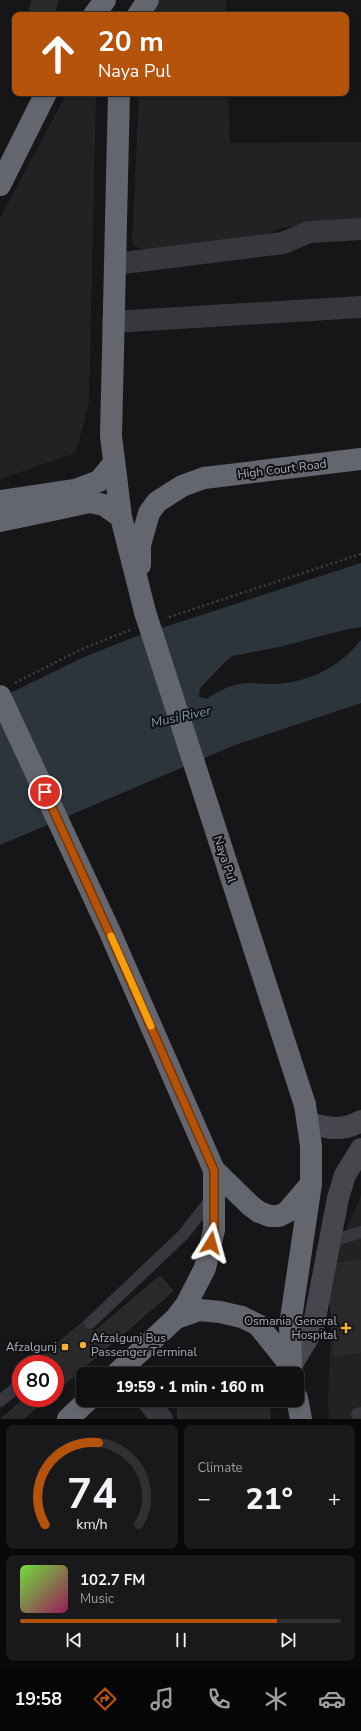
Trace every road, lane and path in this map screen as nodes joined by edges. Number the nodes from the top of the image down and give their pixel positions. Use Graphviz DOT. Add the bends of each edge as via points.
graph roads {
  1 [pos="105,0"];
  2 [pos="148,0"];
  3 [pos="96,12"];
  4 [pos="140,12"];
  5 [pos="44,96"];
  6 [pos="119,96"];
  7 [pos="3,174"];
  8 [pos="361,229"];
  9 [pos="114,264"];
  10 [pos="361,307"];
  11 [pos="113,322"];
  12 [pos="361,459"];
  13 [pos="114,463"];
  14 [pos="0,500"];
  15 [pos="121,516"];
  16 [pos="0,521"];
  17 [pos="361,554"];
  18 [pos="148,619"];
  19 [pos="7,690"];
  20 [pos="306,1114"];
  21 [pos="361,1121"];
  22 [pos="361,1149"];
  23 [pos="214,1170"];
  24 [pos="311,1184"];
  25 [pos="214,1195"];
  26 [pos="361,1232"];
  27 [pos="330,1242"];
  28 [pos="176,1318"];
  29 [pos="90,1323"];
  30 [pos="126,1367"];
  31 [pos="289,1367"];
  32 [pos="291,1367"];
  33 [pos="293,1367"];
  34 [pos="12,1391"];
  35 [pos="0,1400"];
  36 [pos="81,1407"];
  37 [pos="153,1407"];
  38 [pos="299,1407"];
  39 [pos="68,1419"];
  40 [pos="162,1419"];
  41 [pos="301,1419"];
  1 -- 3 [label="highway"];
  2 -- 4 [label="highway"];
  5 -- 7 [label="highway"];
  6 -- 9 [label="highway"];
  8 -- 9 [label="street" via="308,232 283,242"];
  9 -- 11 [label="highway"];
  10 -- 11 [label="street"];
  11 -- 13 [label="highway" via="111,436"];
  12 -- 18 [label="highway, High Court Road" via="204,478 182,486 157,502 149,513 140,545"];
  13 -- 14 [label="highway" via="99,481 75,490"];
  13 -- 15 [label="highway"];
  15 -- 16 [label="highway" via="104,505 90,502"];
  15 -- 18 [label="highway"];
  17 -- 18 [label="path"];
  18 -- 19 [label="path" via="82,649"];
  18 -- 20 [label="highway, Naya Pul, bridge"];
  19 -- 23 [label="highway" via="108,930"];
  20 -- 21 [label="main road" via="330,1129 345,1128"];
  20 -- 24 [label="highway, Naya Pul" via="311,1146"];
  22 -- 27 [label="main road" via="345,1175"];
  23 -- 24 [label="highway" via="258,1212 270,1216 279,1216 287,1212"];
  23 -- 25 [label="highway"];
  24 -- 32 [label="highway, Naya Pul" via="290,1325"];
  25 -- 28 [label="highway" via="214,1230 205,1268 186,1305"];
  25 -- 29 [label="lane" via="183,1235"];
  26 -- 27 [label="lane"];
  27 -- 33 [label="main road" via="313,1329"];
  28 -- 30 [label="highway"];
  28 -- 31 [label="highway" via="199,1310 242,1317 258,1325"];
  34 -- 35 [label="lane"];
  36 -- 39 [label="highway"];
  37 -- 40 [label="street"];
  38 -- 41 [label="highway"];
}
